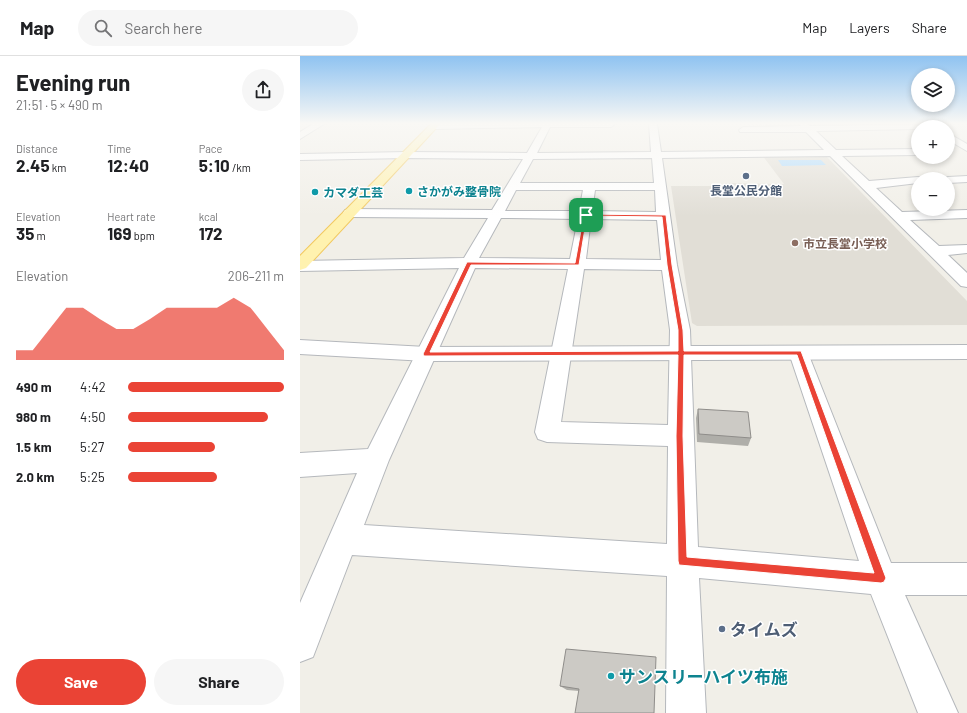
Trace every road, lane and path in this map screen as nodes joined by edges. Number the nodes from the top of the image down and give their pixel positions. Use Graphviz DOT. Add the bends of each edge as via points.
graph roads {
  1 [pos="407,155"];
  2 [pos="549,155"];
  3 [pos="585,155"];
  4 [pos="657,155"];
  5 [pos="834,155"];
  6 [pos="531,156"];
  7 [pos="300,157"];
  8 [pos="580,178"];
  9 [pos="967,179"];
  10 [pos="955,180"];
  11 [pos="911,181"];
  12 [pos="866,185"];
  13 [pos="513,186"];
  14 [pos="661,186"];
  15 [pos="350,212"];
  16 [pos="498,214"];
  17 [pos="967,214"];
  18 [pos="586,215"];
  19 [pos="664,216"];
  20 [pos="899,216"];
  21 [pos="967,249"];
  22 [pos="936,252"];
  23 [pos="469,263"];
  24 [pos="578,264"];
  25 [pos="669,265"];
  26 [pos="300,266"];
  27 [pos="967,282"];
  28 [pos="300,347"];
  29 [pos="967,352"];
  30 [pos="681,353"];
  31 [pos="799,353"];
  32 [pos="426,354"];
  33 [pos="562,354"];
  34 [pos="680,436"];
  35 [pos="376,460"];
  36 [pos="300,465"];
  37 [pos="343,539"];
  38 [pos="683,561"];
  39 [pos="881,578"];
  40 [pos="967,579"];
  41 [pos="300,644"];
  42 [pos="686,713"];
  43 [pos="938,713"];
  1 -- 6 [label="street"];
  1 -- 7 [label="street"];
  1 -- 15 [label="main road"];
  2 -- 6 [label="street"];
  3 -- 8 [label="street"];
  4 -- 14 [label="street"];
  5 -- 12 [label="street"];
  6 -- 13 [label="street"];
  8 -- 13 [label="street"];
  8 -- 14 [label="street"];
  8 -- 18 [label="street"];
  9 -- 10 [label="street"];
  11 -- 12 [label="street"];
  12 -- 20 [label="street"];
  13 -- 16 [label="street"];
  14 -- 19 [label="street"];
  15 -- 16 [label="street"];
  15 -- 26 [label="main road"];
  16 -- 18 [label="street"];
  16 -- 23 [label="street"];
  17 -- 20 [label="street"];
  18 -- 19 [label="street"];
  18 -- 24 [label="street"];
  19 -- 25 [label="street"];
  20 -- 22 [label="street"];
  21 -- 22 [label="street"];
  22 -- 27 [label="street"];
  23 -- 24 [label="street"];
  23 -- 26 [label="street"];
  23 -- 32 [label="street"];
  24 -- 25 [label="street"];
  24 -- 33 [label="street"];
  25 -- 30 [label="street" via="680,330"];
  28 -- 32 [label="street"];
  29 -- 31 [label="street"];
  30 -- 31 [label="street"];
  30 -- 33 [label="street"];
  30 -- 34 [label="street"];
  31 -- 39 [label="street"];
  32 -- 33 [label="street"];
  32 -- 35 [label="street"];
  33 -- 34 [label="street" via="547,432"];
  34 -- 38 [label="street"];
  35 -- 36 [label="street"];
  35 -- 37 [label="street"];
  37 -- 38 [label="street"];
  37 -- 41 [label="street"];
  38 -- 39 [label="street"];
  38 -- 42 [label="street"];
  39 -- 40 [label="street"];
  39 -- 43 [label="street"];
}
